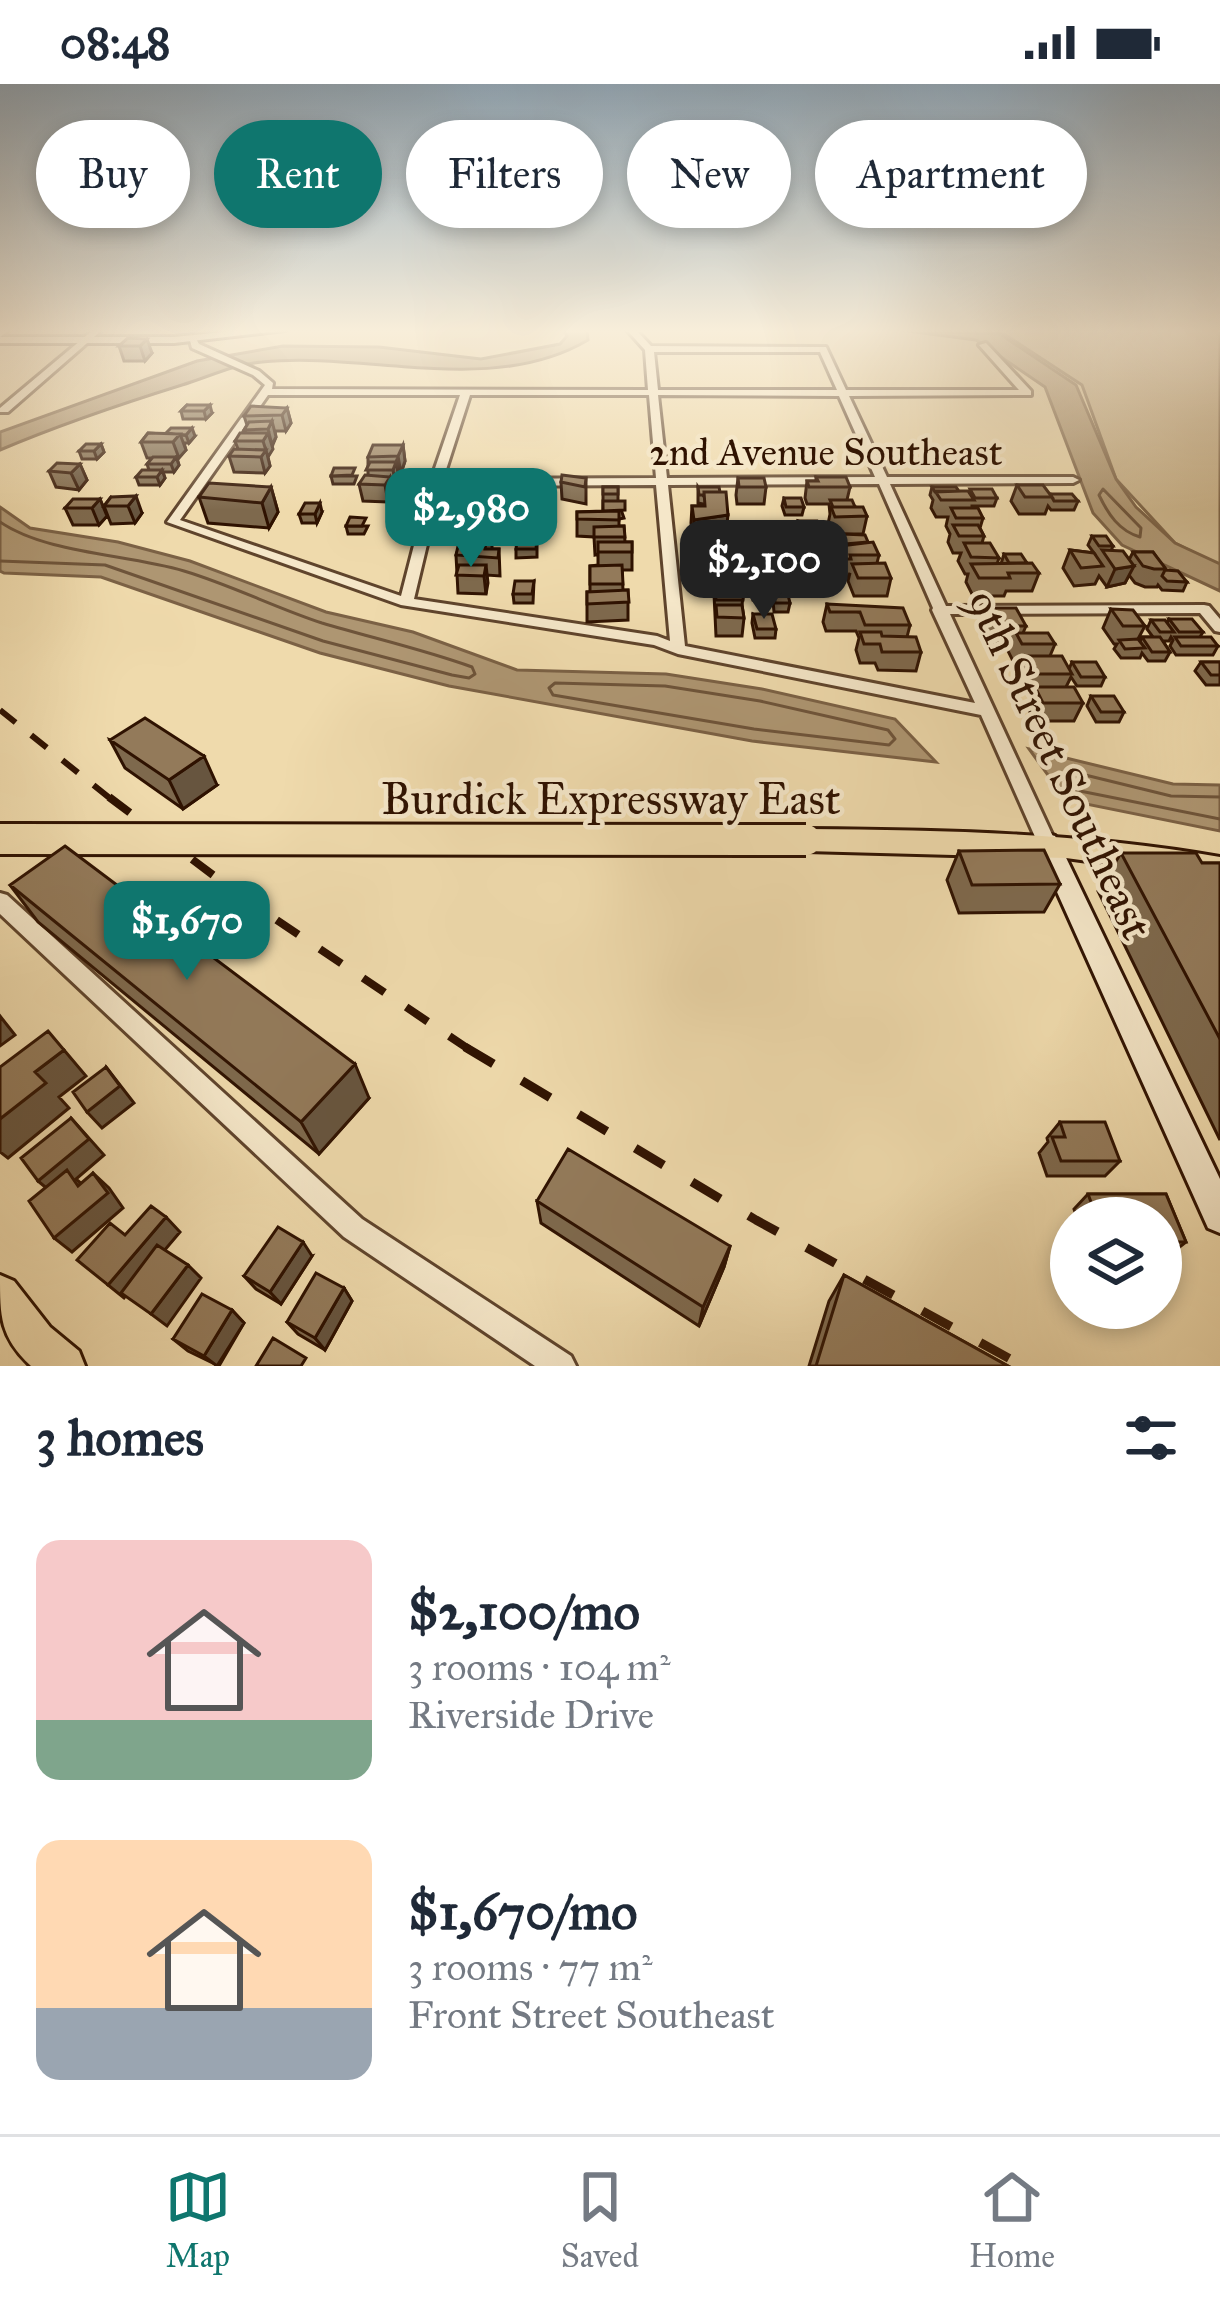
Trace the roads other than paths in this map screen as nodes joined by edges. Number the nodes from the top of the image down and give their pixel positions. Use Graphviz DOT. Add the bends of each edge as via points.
graph roads {
  1 [pos="28,390"];
  2 [pos="652,390"];
  3 [pos="842,390"];
  4 [pos="1024,390"];
  5 [pos="264,392"];
  6 [pos="466,393"];
  7 [pos="652,393"];
  8 [pos="843,393"];
  9 [pos="4,410"];
  10 [pos="1073,480"];
  11 [pos="882,482"];
  12 [pos="663,483"];
  13 [pos="436,484"];
  14 [pos="406,602"];
  15 [pos="939,610"];
  16 [pos="1220,628"];
  17 [pos="678,650"];
  18 [pos="984,710"];
  19 [pos="0,839"];
  20 [pos="1046,843"];
  21 [pos="1220,868"];
  22 [pos="0,902"];
  23 [pos="1220,1216"];
  24 [pos="0,1295"];
  25 [pos="64,1366"];
  26 [pos="561,1366"];
  1 -- 9 [label="street"];
  2 -- 7 [label="street"];
  3 -- 8 [label="street, 9th Street Southeast"];
  4 -- 8 [label="street"];
  5 -- 6 [label="street"];
  5 -- 14 [label="street" via="173,522"];
  6 -- 7 [label="street"];
  6 -- 13 [label="street"];
  7 -- 8 [label="street"];
  7 -- 12 [label="street"];
  8 -- 11 [label="street, 9th Street Southeast"];
  10 -- 11 [label="street, 2nd Avenue Southeast"];
  11 -- 12 [label="street, 2nd Avenue Southeast"];
  11 -- 15 [label="street, 9th Street Southeast"];
  12 -- 13 [label="street, 2nd Avenue Southeast"];
  12 -- 17 [label="street"];
  13 -- 14 [label="street"];
  14 -- 17 [label="street"];
  15 -- 16 [label="street" via="1204,609"];
  15 -- 18 [label="street, 9th Street Southeast"];
  17 -- 18 [label="street"];
  18 -- 20 [label="street, 9th Street Southeast"];
  19 -- 20 [label="main road, Burdick Expressway East, bridge"];
  20 -- 21 [label="main road, Burdick Expressway East"];
  20 -- 23 [label="street, 9th Street Southeast"];
  22 -- 26 [label="street" via="352,1228"];
  24 -- 25 [label="main road"];
}
